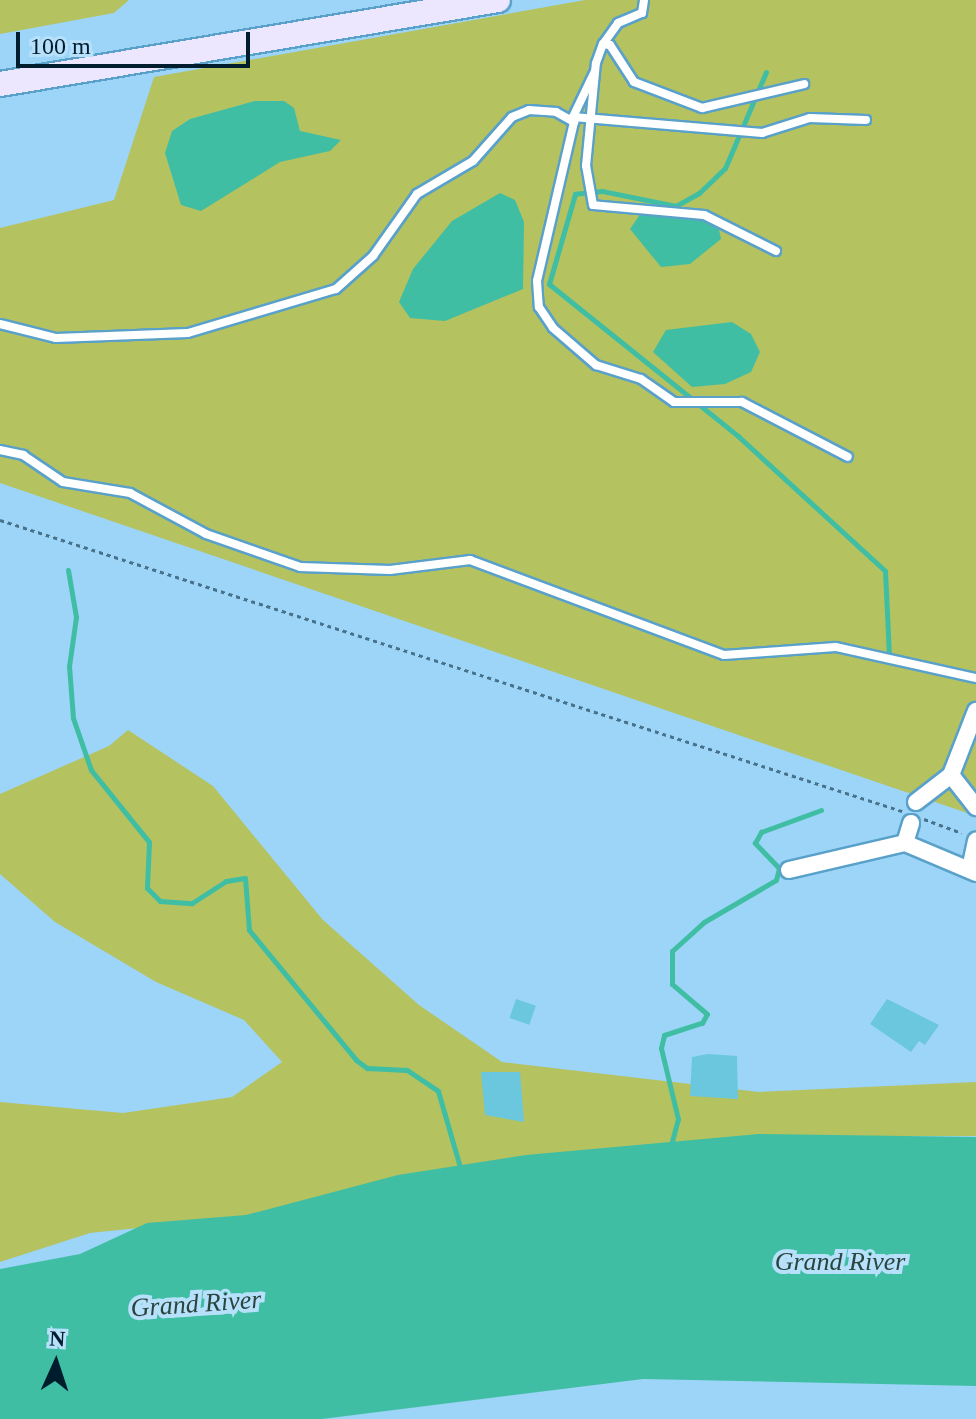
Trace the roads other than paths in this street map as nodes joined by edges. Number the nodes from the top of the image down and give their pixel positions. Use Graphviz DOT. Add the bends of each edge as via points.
graph roads {
  1 [pos="498,0"];
  2 [pos="644,0"];
  3 [pos="603,44"];
  4 [pos="595,71"];
  5 [pos="0,84"];
  6 [pos="804,84"];
  7 [pos="573,117"];
  8 [pos="593,119"];
  9 [pos="866,120"];
  10 [pos="776,251"];
  11 [pos="0,324"];
  12 [pos="0,450"];
  13 [pos="848,457"];
  14 [pos="976,678"];
  15 [pos="976,711"];
  16 [pos="951,775"];
  17 [pos="916,802"];
  18 [pos="976,807"];
  19 [pos="911,823"];
  20 [pos="976,839"];
  21 [pos="905,843"];
  22 [pos="789,870"];
  23 [pos="973,871"];
  1 -- 5 [label="main road"];
  2 -- 3 [label="lane" via="642,13 618,23"];
  3 -- 4 [label="lane"];
  3 -- 6 [label="lane" via="634,82 702,108 723,106 745,93 769,97"];
  4 -- 7 [label="lane"];
  4 -- 8 [label="lane"];
  7 -- 8 [label="lane"];
  7 -- 11 [label="lane" via="529,110 512,117 483,154 417,194 354,277 322,294 188,333 56,338"];
  7 -- 13 [label="lane" via="567,173 537,281 539,307 553,328 596,365 641,379 674,402 742,402"];
  8 -- 9 [label="lane" via="762,133 810,118"];
  8 -- 10 [label="lane" via="586,166 593,205 704,215"];
  12 -- 14 [label="lane" via="23,455 63,482 130,493 206,534 300,567 390,570 470,560 724,655 836,647"];
  15 -- 16 [label="street"];
  16 -- 17 [label="street"];
  16 -- 18 [label="street"];
  19 -- 21 [label="street"];
  20 -- 23 [label="street"];
  21 -- 22 [label="street"];
  21 -- 23 [label="street"];
}
